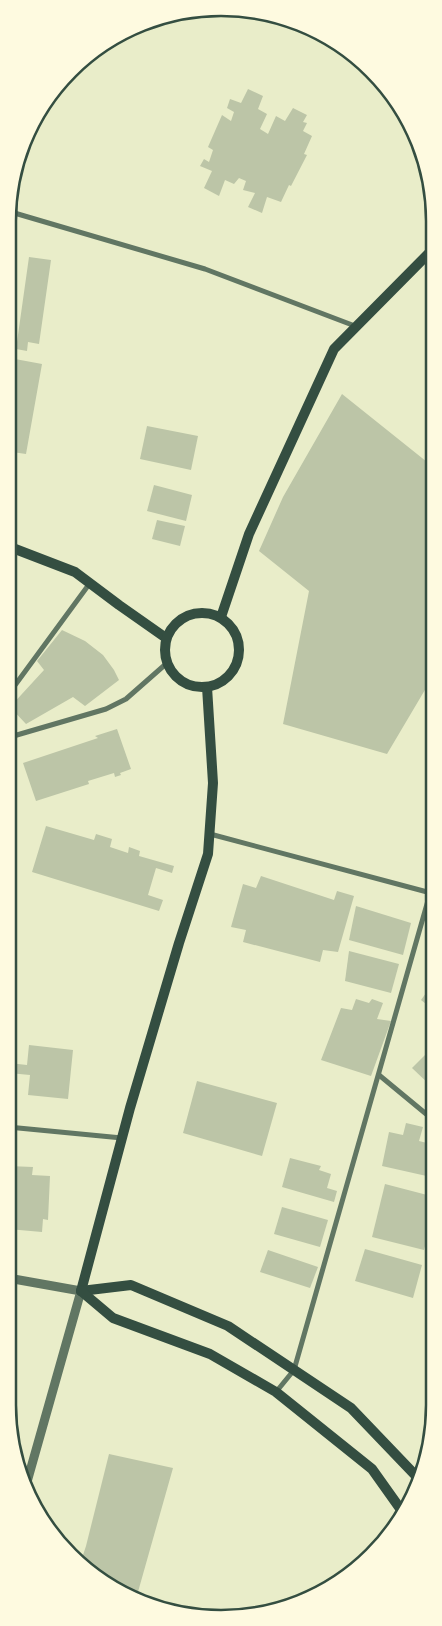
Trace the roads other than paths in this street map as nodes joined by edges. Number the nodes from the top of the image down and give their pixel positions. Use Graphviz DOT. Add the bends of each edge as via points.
graph roads {
  1 [pos="17,213"];
  2 [pos="426,256"];
  3 [pos="356,326"];
  4 [pos="16,548"];
  5 [pos="90,584"];
  6 [pos="221,617"];
  7 [pos="166,638"];
  8 [pos="167,663"];
  9 [pos="16,684"];
  10 [pos="207,687"];
  11 [pos="16,735"];
  12 [pos="210,834"];
  13 [pos="426,891"];
  14 [pos="426,909"];
  15 [pos="378,1075"];
  16 [pos="426,1114"];
  17 [pos="16,1128"];
  18 [pos="122,1138"];
  19 [pos="16,1279"];
  20 [pos="81,1291"];
  21 [pos="294,1370"];
  22 [pos="276,1392"];
  23 [pos="414,1474"];
  24 [pos="29,1475"];
  25 [pos="399,1506"];
  1 -- 3 [label="street" via="205,269"];
  2 -- 3 [label="main road"];
  3 -- 6 [label="main road" via="334,349 287,450 249,534"];
  4 -- 5 [label="main road" via="75,572"];
  5 -- 7 [label="main road"];
  5 -- 9 [label="street"];
  6 -- 7 [label="main road" via="201,612 188,615 173,626"];
  6 -- 10 [label="main road" via="234,630 239,641 238,660 226,678"];
  7 -- 8 [label="main road" via="164,651"];
  8 -- 10 [label="main road" via="182,681"];
  8 -- 11 [label="street" via="126,699 106,709"];
  10 -- 12 [label="main road" via="213,783"];
  12 -- 13 [label="street"];
  12 -- 18 [label="main road" via="208,854"];
  14 -- 15 [label="street"];
  15 -- 16 [label="street"];
  15 -- 21 [label="street"];
  17 -- 18 [label="street"];
  18 -- 20 [label="main road"];
  19 -- 20 [label="street"];
  20 -- 21 [label="main road" via="131,1285 228,1326"];
  20 -- 22 [label="main road" via="113,1318 210,1354"];
  20 -- 24 [label="street"];
  21 -- 22 [label="street"];
  21 -- 23 [label="main road" via="351,1408"];
  22 -- 25 [label="main road" via="372,1468"];
}
